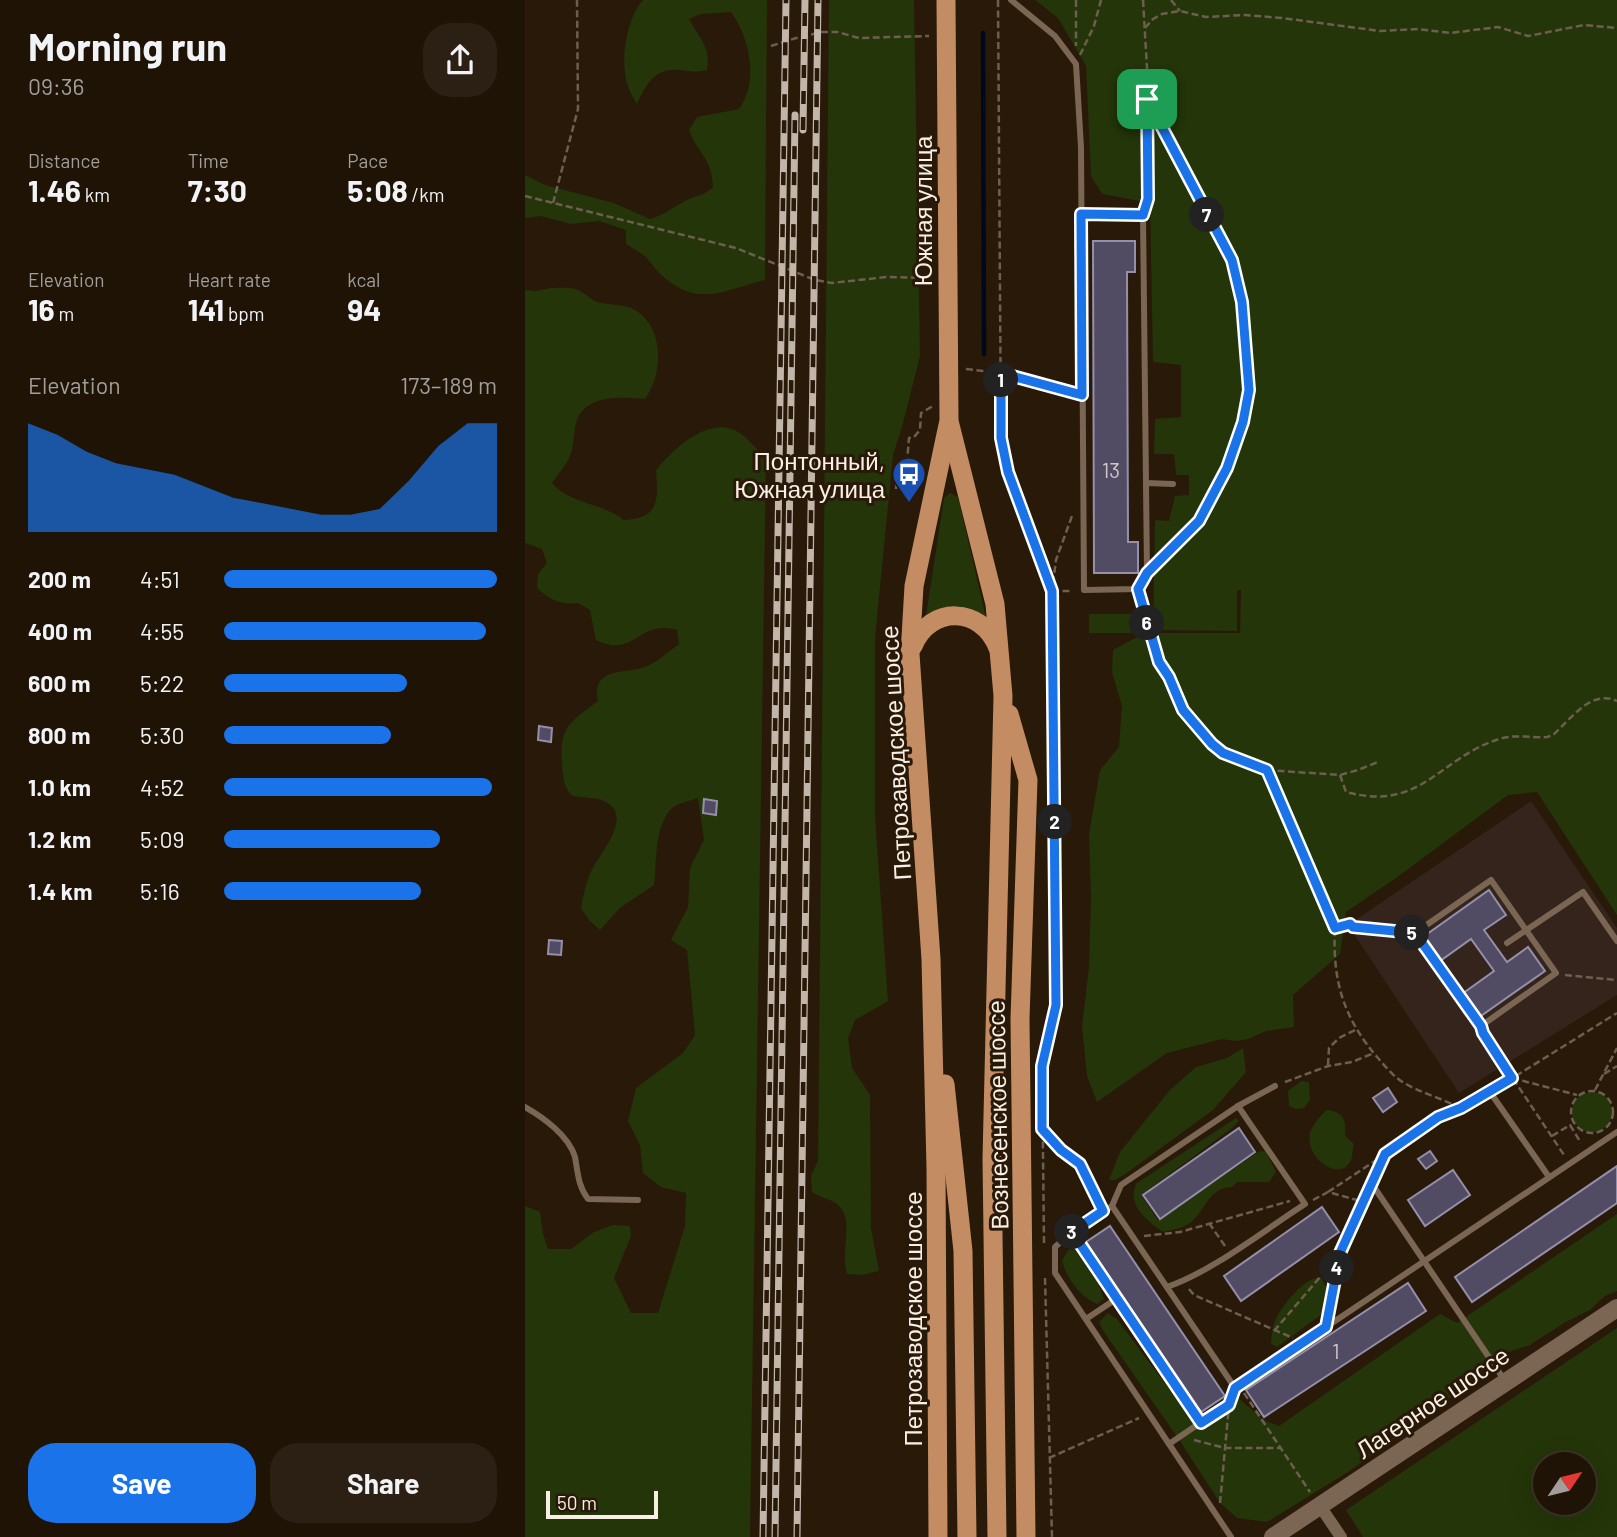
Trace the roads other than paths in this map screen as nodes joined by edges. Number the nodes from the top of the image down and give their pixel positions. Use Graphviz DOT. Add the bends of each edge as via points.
graph roads {
  1 [pos="946,0"];
  2 [pos="1011,0"];
  3 [pos="1081,214"];
  4 [pos="949,421"];
  5 [pos="1146,483"];
  6 [pos="1173,484"];
  7 [pos="910,654"];
  8 [pos="999,656"];
  9 [pos="1003,696"];
  10 [pos="1526,930"];
  11 [pos="1617,941"];
  12 [pos="1507,943"];
  13 [pos="931,959"];
  14 [pos="1275,1086"];
  15 [pos="1490,1092"];
  16 [pos="1238,1106"];
  17 [pos="525,1107"];
  18 [pos="1617,1132"];
  19 [pos="1549,1177"];
  20 [pos="1372,1184"];
  21 [pos="638,1200"];
  22 [pos="1112,1206"];
  23 [pos="1072,1232"];
  24 [pos="1424,1261"];
  25 [pos="1167,1287"];
  26 [pos="1116,1299"];
  27 [pos="1617,1308"];
  28 [pos="1086,1320"];
  29 [pos="1506,1383"];
  30 [pos="1169,1444"];
  31 [pos="1320,1506"];
  32 [pos="938,1537"];
  33 [pos="967,1537"];
  34 [pos="996,1537"];
  35 [pos="1026,1537"];
  36 [pos="1231,1537"];
  37 [pos="1273,1537"];
  38 [pos="1341,1537"];
  1 -- 4 [label="main road, Южная улица"];
  2 -- 3 [label="lane" via="1055,36 1076,64"];
  3 -- 5 [label="lane" via="1143,215"];
  3 -- 5 [label="lane" via="1084,590 1138,589 1147,573"];
  4 -- 7 [label="main road, Петрозаводское шоссе" via="914,586"];
  4 -- 8 [label="main road" via="995,604"];
  5 -- 6 [label="lane"];
  7 -- 8 [label="main road" via="926,626 956,616 985,628"];
  7 -- 13 [label="main road, Петрозаводское шоссе"];
  8 -- 9 [label="main road"];
  9 -- 34 [label="main road" via="992,1158"];
  9 -- 35 [label="main road, Вознесенское шоссе" via="1028,780 1020,1019"];
  10 -- 10 [label="lane" via="1491,880 1415,933 1481,1026 1556,972"];
  10 -- 11 [label="lane" via="1583,892"];
  10 -- 12 [label="lane"];
  13 -- 32 [label="main road, Петрозаводское шоссе"];
  13 -- 33 [label="main road, Вознесенское шоссе" via="963,1251"];
  14 -- 16 [label="lane"];
  15 -- 19 [label="lane"];
  16 -- 22 [label="lane" via="1121,1185"];
  16 -- 25 [label="lane" via="1305,1204"];
  17 -- 21 [label="lane" via="548,1121 574,1153 580,1188 588,1199"];
  18 -- 19 [label="lane"];
  19 -- 24 [label="lane"];
  20 -- 24 [label="lane"];
  22 -- 23 [label="lane"];
  22 -- 25 [label="lane"];
  23 -- 26 [label="lane"];
  23 -- 28 [label="lane" via="1055,1247 1055,1273"];
  24 -- 25 [label="lane" via="1237,1387"];
  24 -- 29 [label="lane"];
  26 -- 28 [label="lane"];
  26 -- 30 [label="lane" via="1201,1423"];
  27 -- 29 [label="street, Лагерное шоссе"];
  28 -- 30 [label="lane"];
  29 -- 31 [label="street, Лагерное шоссе"];
  30 -- 36 [label="lane"];
  31 -- 37 [label="street, Лагерное шоссе"];
  31 -- 38 [label="street"];
}
